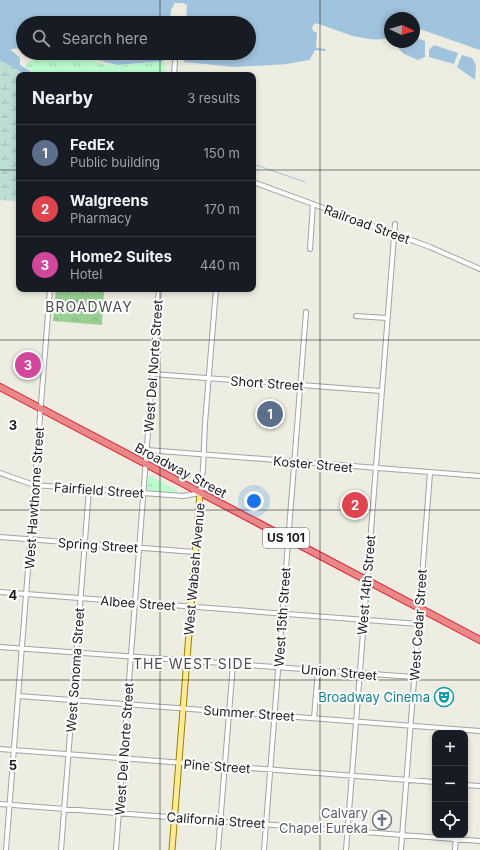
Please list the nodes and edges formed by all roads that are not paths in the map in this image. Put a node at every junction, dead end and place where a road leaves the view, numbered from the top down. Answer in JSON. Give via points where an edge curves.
{"nodes":[{"id":1,"x":175,"y":62,"type":"dead end"},
{"id":2,"x":174,"y":72,"type":"edge"},
{"id":3,"x":256,"y":183,"type":"edge"},
{"id":4,"x":313,"y":204,"type":"junction"},
{"id":5,"x":395,"y":224,"type":"dead end"},
{"id":6,"x":394,"y":233,"type":"junction"},
{"id":7,"x":310,"y":249,"type":"dead end"},
{"id":8,"x":480,"y":269,"type":"edge"},
{"id":9,"x":50,"y":292,"type":"edge"},
{"id":10,"x":159,"y":292,"type":"edge"},
{"id":11,"x":216,"y":292,"type":"edge"},
{"id":12,"x":306,"y":312,"type":"dead end"},
{"id":13,"x":356,"y":316,"type":"dead end"},
{"id":14,"x":387,"y":318,"type":"junction"},
{"id":15,"x":153,"y":374,"type":"junction"},
{"id":16,"x":208,"y":378,"type":"junction"},
{"id":17,"x":300,"y":385,"type":"junction"},
{"id":18,"x":0,"y":387,"type":"edge"},
{"id":19,"x":381,"y":391,"type":"junction"},
{"id":20,"x":41,"y":408,"type":"junction"},
{"id":21,"x":147,"y":450,"type":"junction"},
{"id":22,"x":203,"y":455,"type":"junction"},
{"id":23,"x":294,"y":462,"type":"junction"},
{"id":24,"x":146,"y":464,"type":"junction"},
{"id":25,"x":375,"y":469,"type":"junction"},
{"id":26,"x":0,"y":473,"type":"edge"},
{"id":27,"x":430,"y":473,"type":"junction"},
{"id":28,"x":480,"y":476,"type":"edge"},
{"id":29,"x":34,"y":485,"type":"junction"},
{"id":30,"x":89,"y":489,"type":"junction"},
{"id":31,"x":143,"y":493,"type":"junction"},
{"id":32,"x":200,"y":494,"type":"junction"},
{"id":33,"x":0,"y":537,"type":"edge"},
{"id":34,"x":288,"y":539,"type":"junction"},
{"id":35,"x":30,"y":540,"type":"junction"},
{"id":36,"x":85,"y":543,"type":"junction"},
{"id":37,"x":139,"y":548,"type":"junction"},
{"id":38,"x":195,"y":552,"type":"junction"},
{"id":39,"x":367,"y":580,"type":"junction"},
{"id":40,"x":0,"y":592,"type":"edge"},
{"id":41,"x":26,"y":594,"type":"junction"},
{"id":42,"x":80,"y":598,"type":"junction"},
{"id":43,"x":135,"y":602,"type":"junction"},
{"id":44,"x":190,"y":607,"type":"junction"},
{"id":45,"x":420,"y":609,"type":"junction"},
{"id":46,"x":282,"y":614,"type":"junction"},
{"id":47,"x":364,"y":620,"type":"junction"},
{"id":48,"x":419,"y":624,"type":"junction"},
{"id":49,"x":480,"y":640,"type":"edge"},
{"id":50,"x":0,"y":647,"type":"edge"},
{"id":51,"x":22,"y":648,"type":"junction"},
{"id":52,"x":76,"y":652,"type":"junction"},
{"id":53,"x":131,"y":657,"type":"junction"},
{"id":54,"x":186,"y":661,"type":"junction"},
{"id":55,"x":233,"y":664,"type":"junction"},
{"id":56,"x":278,"y":667,"type":"junction"},
{"id":57,"x":318,"y":670,"type":"junction"},
{"id":58,"x":359,"y":673,"type":"junction"},
{"id":59,"x":414,"y":677,"type":"junction"},
{"id":60,"x":18,"y":696,"type":"junction"},
{"id":61,"x":73,"y":700,"type":"junction"},
{"id":62,"x":127,"y":704,"type":"junction"},
{"id":63,"x":183,"y":708,"type":"junction"},
{"id":64,"x":229,"y":712,"type":"junction"},
{"id":65,"x":274,"y":715,"type":"junction"},
{"id":66,"x":314,"y":718,"type":"junction"},
{"id":67,"x":355,"y":722,"type":"junction"},
{"id":68,"x":411,"y":726,"type":"junction"},
{"id":69,"x":447,"y":730,"type":"edge"},
{"id":70,"x":468,"y":732,"type":"edge"},
{"id":71,"x":480,"y":732,"type":"edge"},
{"id":72,"x":0,"y":749,"type":"edge"},
{"id":73,"x":14,"y":751,"type":"junction"},
{"id":74,"x":68,"y":755,"type":"junction"},
{"id":75,"x":123,"y":758,"type":"junction"},
{"id":76,"x":179,"y":763,"type":"junction"},
{"id":77,"x":224,"y":766,"type":"junction"},
{"id":78,"x":270,"y":770,"type":"junction"},
{"id":79,"x":352,"y":776,"type":"junction"},
{"id":80,"x":406,"y":780,"type":"junction"},
{"id":81,"x":432,"y":782,"type":"edge"},
{"id":82,"x":468,"y":785,"type":"edge"},
{"id":83,"x":480,"y":786,"type":"edge"},
{"id":84,"x":0,"y":804,"type":"edge"},
{"id":85,"x":10,"y":805,"type":"junction"},
{"id":86,"x":64,"y":808,"type":"junction"},
{"id":87,"x":119,"y":813,"type":"junction"},
{"id":88,"x":175,"y":817,"type":"junction"},
{"id":89,"x":220,"y":820,"type":"junction"},
{"id":90,"x":266,"y":824,"type":"junction"},
{"id":91,"x":347,"y":830,"type":"junction"},
{"id":92,"x":402,"y":834,"type":"junction"},
{"id":93,"x":432,"y":836,"type":"edge"},
{"id":94,"x":456,"y":838,"type":"edge"},
{"id":95,"x":462,"y":838,"type":"edge"},
{"id":96,"x":480,"y":841,"type":"edge"},
{"id":97,"x":6,"y":850,"type":"edge"},
{"id":98,"x":61,"y":850,"type":"edge"},
{"id":99,"x":116,"y":850,"type":"edge"},
{"id":100,"x":172,"y":850,"type":"edge"},
{"id":101,"x":218,"y":850,"type":"edge"},
{"id":102,"x":264,"y":850,"type":"edge"},
{"id":103,"x":346,"y":850,"type":"edge"},
{"id":104,"x":401,"y":850,"type":"edge"},
{"id":105,"x":455,"y":850,"type":"edge"}],
"edges":[{"from":1,"to":2,"type":"street"},
{"from":3,"to":4,"type":"street","name":"Railroad Street"},
{"from":4,"to":6,"type":"street","name":"Railroad Street"},
{"from":4,"to":7,"type":"street"},
{"from":5,"to":6,"type":"street","name":"West 14th Street"},
{"from":6,"to":8,"type":"street","name":"Railroad Street"},
{"from":6,"to":14,"type":"street","name":"West 14th Street"},
{"from":9,"to":20,"type":"street","name":"West Hawthorne Street"},
{"from":10,"to":15,"type":"street","name":"West Del Norte Street"},
{"from":11,"to":16,"type":"street","name":"West Wabash Avenue"},
{"from":12,"to":17,"type":"street","name":"West 15th Street"},
{"from":13,"to":14,"type":"street"},
{"from":14,"to":19,"type":"street","name":"West 14th Street"},
{"from":15,"to":16,"type":"street","name":"Short Street"},
{"from":15,"to":21,"type":"street","name":"West Del Norte Street"},
{"from":16,"to":17,"type":"street","name":"Short Street"},
{"from":16,"to":22,"type":"street","name":"West Wabash Avenue"},
{"from":17,"to":19,"type":"street","name":"Short Street"},
{"from":17,"to":23,"type":"street","name":"West 15th Street"},
{"from":18,"to":20,"type":"highway","name":"Broadway Street","number":"US 101"},
{"from":19,"to":25,"type":"street","name":"West 14th Street"},
{"from":20,"to":24,"type":"highway","name":"Broadway Street","number":"US 101"},
{"from":20,"to":29,"type":"street","name":"West Hawthorne Street"},
{"from":21,"to":22,"type":"street","name":"Koster Street"},
{"from":21,"to":24,"type":"street","name":"West Del Norte Street"},
{"from":22,"to":23,"type":"street","name":"Koster Street"},
{"from":22,"to":32,"type":"street","name":"West Wabash Avenue"},
{"from":23,"to":25,"type":"street","name":"Koster Street"},
{"from":23,"to":34,"type":"street","name":"West 15th Street"},
{"from":24,"to":31,"type":"street","name":"West Del Norte Street"},
{"from":24,"to":32,"type":"highway","name":"Broadway Street","number":"US 101"},
{"from":25,"to":27,"type":"street","name":"Koster Street"},
{"from":25,"to":39,"type":"street","name":"West 14th Street"},
{"from":26,"to":29,"type":"street","name":"Fairfield Street"},
{"from":27,"to":28,"type":"street","name":"Koster Street"},
{"from":27,"to":45,"type":"street","name":"West Cedar Street"},
{"from":29,"to":30,"type":"street","name":"Fairfield Street"},
{"from":29,"to":35,"type":"street","name":"West Hawthorne Street"},
{"from":30,"to":31,"type":"street","name":"Fairfield Street"},
{"from":30,"to":36,"type":"street","name":"West Sonoma Street"},
{"from":31,"to":32,"type":"street","name":"Fairfield Street","via":[[183,496]]},
{"from":31,"to":37,"type":"street","name":"West Del Norte Street"},
{"from":32,"to":34,"type":"highway","name":"Broadway Street","number":"US 101"},
{"from":32,"to":38,"type":"main road","name":"West Wabash Avenue"},
{"from":33,"to":35,"type":"street","name":"Spring Street"},
{"from":34,"to":39,"type":"highway","name":"Broadway Street","number":"US 101"},
{"from":34,"to":46,"type":"street","name":"West 15th Street"},
{"from":35,"to":36,"type":"street","name":"Spring Street"},
{"from":35,"to":41,"type":"street","name":"West Hawthorne Street"},
{"from":36,"to":37,"type":"street","name":"Spring Street"},
{"from":36,"to":42,"type":"street","name":"West Sonoma Street"},
{"from":37,"to":38,"type":"street","name":"Spring Street"},
{"from":37,"to":43,"type":"street","name":"West Del Norte Street"},
{"from":38,"to":44,"type":"main road","name":"West Wabash Avenue"},
{"from":39,"to":45,"type":"highway","name":"Broadway Street","number":"US 101"},
{"from":39,"to":47,"type":"street","name":"West 14th Street"},
{"from":40,"to":41,"type":"street","name":"Albee Street"},
{"from":41,"to":42,"type":"street","name":"Albee Street"},
{"from":41,"to":51,"type":"street","name":"West Hawthorne Street"},
{"from":42,"to":43,"type":"street","name":"Albee Street"},
{"from":42,"to":52,"type":"street","name":"West Sonoma Street"},
{"from":43,"to":44,"type":"street","name":"Albee Street"},
{"from":43,"to":53,"type":"street","name":"West Del Norte Street"},
{"from":44,"to":46,"type":"street","name":"Albee Street"},
{"from":44,"to":54,"type":"main road","name":"West Wabash Avenue"},
{"from":45,"to":48,"type":"street","name":"West Cedar Street"},
{"from":45,"to":49,"type":"highway","name":"Broadway Street","number":"US 101"},
{"from":46,"to":47,"type":"street","name":"Albee Street"},
{"from":46,"to":56,"type":"street","name":"West 15th Street"},
{"from":47,"to":48,"type":"street","name":"Albee Street"},
{"from":47,"to":58,"type":"street","name":"West 14th Street"},
{"from":48,"to":59,"type":"street","name":"West Cedar Street"},
{"from":50,"to":51,"type":"street","name":"Union Street"},
{"from":51,"to":52,"type":"street","name":"Union Street"},
{"from":51,"to":60,"type":"street","name":"West Hawthorne Street"},
{"from":52,"to":53,"type":"street","name":"Union Street"},
{"from":52,"to":61,"type":"street","name":"West Sonoma Street"},
{"from":53,"to":54,"type":"street","name":"Union Street"},
{"from":53,"to":62,"type":"street","name":"West Del Norte Street"},
{"from":54,"to":55,"type":"street","name":"Union Street"},
{"from":54,"to":63,"type":"main road","name":"West Wabash Avenue"},
{"from":55,"to":56,"type":"street","name":"Union Street"},
{"from":55,"to":64,"type":"street"},
{"from":56,"to":57,"type":"street","name":"Union Street"},
{"from":56,"to":65,"type":"street","name":"West 15th Street"},
{"from":57,"to":58,"type":"street","name":"Union Street"},
{"from":57,"to":66,"type":"street"},
{"from":58,"to":59,"type":"street","name":"Union Street"},
{"from":58,"to":67,"type":"street","name":"West 14th Street"},
{"from":59,"to":68,"type":"street","name":"West Cedar Street"},
{"from":60,"to":61,"type":"street","name":"Summer Street"},
{"from":60,"to":73,"type":"street","name":"West Hawthorne Street"},
{"from":61,"to":62,"type":"street","name":"Summer Street"},
{"from":61,"to":74,"type":"street","name":"West Sonoma Street"},
{"from":62,"to":63,"type":"street","name":"Summer Street"},
{"from":62,"to":75,"type":"street","name":"West Del Norte Street"},
{"from":63,"to":64,"type":"street","name":"Summer Street"},
{"from":63,"to":76,"type":"main road","name":"West Wabash Avenue"},
{"from":64,"to":65,"type":"street","name":"Summer Street"},
{"from":64,"to":77,"type":"street"},
{"from":65,"to":66,"type":"street","name":"Summer Street"},
{"from":65,"to":78,"type":"street","name":"West 15th Street"},
{"from":66,"to":67,"type":"street","name":"Summer Street"},
{"from":67,"to":68,"type":"street","name":"Summer Street"},
{"from":67,"to":79,"type":"street","name":"West 14th Street"},
{"from":68,"to":69,"type":"street","name":"Summer Street"},
{"from":68,"to":80,"type":"street","name":"West Cedar Street"},
{"from":70,"to":71,"type":"street","name":"Summer Street"},
{"from":72,"to":73,"type":"street","name":"Pine Street"},
{"from":73,"to":74,"type":"street","name":"Pine Street"},
{"from":73,"to":85,"type":"street","name":"West Hawthorne Street"},
{"from":74,"to":75,"type":"street","name":"Pine Street"},
{"from":74,"to":86,"type":"street","name":"West Sonoma Street"},
{"from":75,"to":76,"type":"street","name":"Pine Street"},
{"from":75,"to":87,"type":"street","name":"West Del Norte Street"},
{"from":76,"to":77,"type":"street","name":"Pine Street"},
{"from":76,"to":88,"type":"main road","name":"West Wabash Avenue"},
{"from":77,"to":78,"type":"street","name":"Pine Street"},
{"from":77,"to":89,"type":"street"},
{"from":78,"to":79,"type":"street","name":"Pine Street"},
{"from":78,"to":90,"type":"street","name":"West 15th Street"},
{"from":79,"to":80,"type":"street","name":"Pine Street"},
{"from":79,"to":91,"type":"street","name":"West 14th Street"},
{"from":80,"to":81,"type":"street","name":"Pine Street"},
{"from":80,"to":92,"type":"street","name":"West Cedar Street"},
{"from":82,"to":83,"type":"street"},
{"from":84,"to":85,"type":"street","name":"California Street"},
{"from":85,"to":86,"type":"street","name":"California Street"},
{"from":85,"to":97,"type":"street","name":"West Hawthorne Street"},
{"from":86,"to":87,"type":"street","name":"California Street"},
{"from":86,"to":98,"type":"street","name":"West Sonoma Street"},
{"from":87,"to":88,"type":"street","name":"California Street"},
{"from":87,"to":99,"type":"street","name":"West Del Norte Street"},
{"from":88,"to":89,"type":"street","name":"California Street"},
{"from":88,"to":100,"type":"main road","name":"West Wabash Avenue"},
{"from":89,"to":90,"type":"street","name":"California Street"},
{"from":89,"to":101,"type":"street"},
{"from":90,"to":91,"type":"street","name":"California Street"},
{"from":90,"to":102,"type":"street","name":"West 15th Street"},
{"from":91,"to":92,"type":"street","name":"California Street"},
{"from":91,"to":103,"type":"street","name":"West 14th Street"},
{"from":92,"to":93,"type":"street","name":"California Street"},
{"from":92,"to":104,"type":"street","name":"West Cedar Street"},
{"from":94,"to":105,"type":"street"},
{"from":95,"to":96,"type":"street","name":"California Street"}]}
